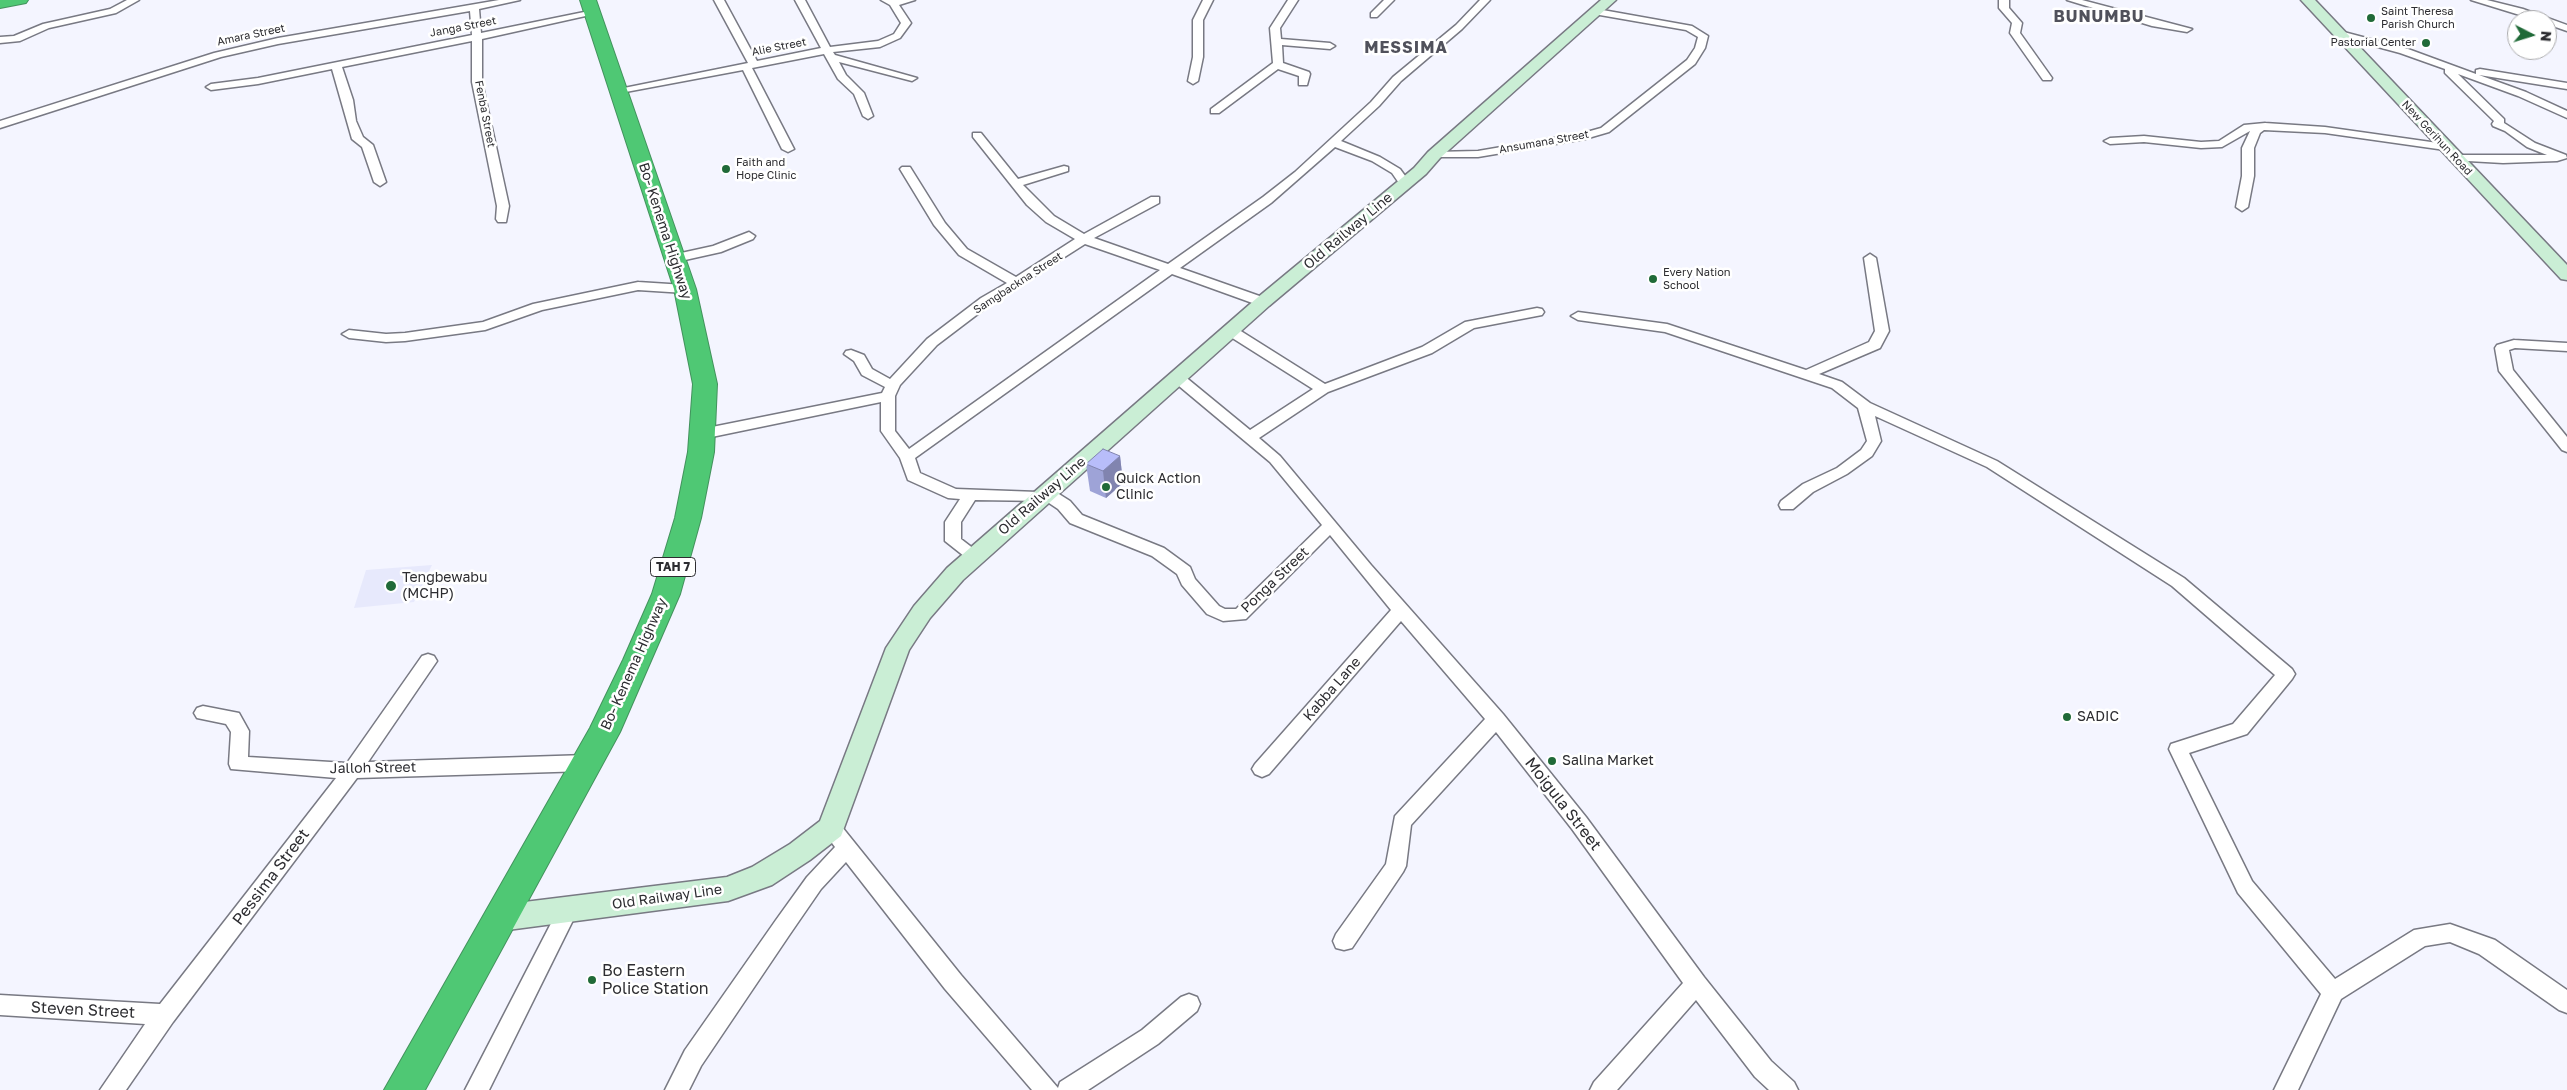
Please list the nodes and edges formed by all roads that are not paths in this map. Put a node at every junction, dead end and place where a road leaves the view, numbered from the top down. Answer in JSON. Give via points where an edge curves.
{"nodes":[{"id":1,"x":20,"y":0,"type":"edge"},
{"id":2,"x":134,"y":0,"type":"edge"},
{"id":3,"x":515,"y":0,"type":"edge"},
{"id":4,"x":719,"y":0,"type":"edge"},
{"id":5,"x":800,"y":0,"type":"edge"},
{"id":6,"x":910,"y":0,"type":"edge"},
{"id":7,"x":1208,"y":0,"type":"edge"},
{"id":8,"x":1293,"y":0,"type":"edge"},
{"id":9,"x":1389,"y":0,"type":"edge"},
{"id":10,"x":1485,"y":0,"type":"edge"},
{"id":11,"x":2004,"y":0,"type":"edge"},
{"id":12,"x":2072,"y":0,"type":"edge"},
{"id":13,"x":2308,"y":0,"type":"edge"},
{"id":14,"x":2476,"y":0,"type":"edge"},
{"id":15,"x":889,"y":1,"type":"edge"},
{"id":16,"x":0,"y":3,"type":"edge"},
{"id":17,"x":1603,"y":6,"type":"edge"},
{"id":18,"x":474,"y":7,"type":"junction"},
{"id":19,"x":591,"y":7,"type":"edge"},
{"id":20,"x":1374,"y":16,"type":"dead end"},
{"id":21,"x":2567,"y":28,"type":"edge"},
{"id":22,"x":2188,"y":29,"type":"dead end"},
{"id":23,"x":2340,"y":34,"type":"junction"},
{"id":24,"x":477,"y":36,"type":"junction"},
{"id":25,"x":0,"y":40,"type":"edge"},
{"id":26,"x":1278,"y":42,"type":"junction"},
{"id":27,"x":1330,"y":46,"type":"dead end"},
{"id":28,"x":828,"y":54,"type":"junction"},
{"id":29,"x":336,"y":65,"type":"junction"},
{"id":30,"x":1277,"y":65,"type":"junction"},
{"id":31,"x":750,"y":66,"type":"junction"},
{"id":32,"x":2444,"y":66,"type":"junction"},
{"id":33,"x":912,"y":78,"type":"dead end"},
{"id":34,"x":2047,"y":78,"type":"dead end"},
{"id":35,"x":1193,"y":81,"type":"dead end"},
{"id":36,"x":1303,"y":83,"type":"dead end"},
{"id":37,"x":2567,"y":86,"type":"edge"},
{"id":38,"x":211,"y":88,"type":"dead end"},
{"id":39,"x":619,"y":92,"type":"junction"},
{"id":40,"x":1215,"y":111,"type":"dead end"},
{"id":41,"x":2567,"y":115,"type":"edge"},
{"id":42,"x":868,"y":116,"type":"dead end"},
{"id":43,"x":0,"y":125,"type":"edge"},
{"id":44,"x":2274,"y":126,"type":"junction"},
{"id":45,"x":977,"y":135,"type":"dead end"},
{"id":46,"x":2110,"y":141,"type":"dead end"},
{"id":47,"x":1333,"y":142,"type":"junction"},
{"id":48,"x":788,"y":149,"type":"dead end"},
{"id":49,"x":2450,"y":152,"type":"junction"},
{"id":50,"x":1434,"y":156,"type":"junction"},
{"id":51,"x":2565,"y":157,"type":"edge"},
{"id":52,"x":906,"y":169,"type":"dead end"},
{"id":53,"x":1064,"y":169,"type":"dead end"},
{"id":54,"x":380,"y":182,"type":"dead end"},
{"id":55,"x":1016,"y":183,"type":"junction"},
{"id":56,"x":1405,"y":184,"type":"junction"},
{"id":57,"x":1155,"y":200,"type":"dead end"},
{"id":58,"x":2242,"y":206,"type":"dead end"},
{"id":59,"x":502,"y":219,"type":"dead end"},
{"id":60,"x":749,"y":236,"type":"dead end"},
{"id":61,"x":1084,"y":238,"type":"junction"},
{"id":62,"x":676,"y":258,"type":"junction"},
{"id":63,"x":1870,"y":258,"type":"dead end"},
{"id":64,"x":1172,"y":268,"type":"junction"},
{"id":65,"x":2567,"y":275,"type":"edge"},
{"id":66,"x":1017,"y":283,"type":"junction"},
{"id":67,"x":686,"y":289,"type":"junction"},
{"id":68,"x":1263,"y":302,"type":"junction"},
{"id":69,"x":1537,"y":312,"type":"dead end"},
{"id":70,"x":1578,"y":316,"type":"dead end"},
{"id":71,"x":1231,"y":331,"type":"junction"},
{"id":72,"x":350,"y":334,"type":"dead end"},
{"id":73,"x":2567,"y":346,"type":"edge"},
{"id":74,"x":851,"y":354,"type":"dead end"},
{"id":75,"x":1806,"y":375,"type":"junction"},
{"id":76,"x":1178,"y":378,"type":"junction"},
{"id":77,"x":1323,"y":389,"type":"junction"},
{"id":78,"x":891,"y":390,"type":"junction"},
{"id":79,"x":1865,"y":406,"type":"junction"},
{"id":80,"x":702,"y":434,"type":"junction"},
{"id":81,"x":1250,"y":437,"type":"junction"},
{"id":82,"x":2567,"y":447,"type":"edge"},
{"id":83,"x":907,"y":457,"type":"junction"},
{"id":84,"x":1042,"y":495,"type":"junction"},
{"id":85,"x":969,"y":497,"type":"junction"},
{"id":86,"x":1787,"y":505,"type":"dead end"},
{"id":87,"x":1331,"y":525,"type":"junction"},
{"id":88,"x":975,"y":556,"type":"junction"},
{"id":89,"x":1401,"y":610,"type":"junction"},
{"id":90,"x":428,"y":661,"type":"dead end"},
{"id":91,"x":203,"y":713,"type":"dead end"},
{"id":92,"x":1496,"y":719,"type":"junction"},
{"id":93,"x":586,"y":763,"type":"junction"},
{"id":94,"x":1262,"y":769,"type":"dead end"},
{"id":95,"x":352,"y":771,"type":"junction"},
{"id":96,"x":831,"y":828,"type":"junction"},
{"id":97,"x":847,"y":848,"type":"junction"},
{"id":98,"x":568,"y":910,"type":"junction"},
{"id":99,"x":500,"y":918,"type":"junction"},
{"id":100,"x":1344,"y":942,"type":"dead end"},
{"id":101,"x":1696,"y":984,"type":"junction"},
{"id":102,"x":2334,"y":992,"type":"junction"},
{"id":103,"x":1189,"y":1004,"type":"dead end"},
{"id":104,"x":2567,"y":1004,"type":"edge"},
{"id":105,"x":0,"y":1005,"type":"edge"},
{"id":106,"x":165,"y":1016,"type":"junction"},
{"id":107,"x":112,"y":1090,"type":"edge"},
{"id":108,"x":404,"y":1090,"type":"edge"},
{"id":109,"x":477,"y":1090,"type":"edge"},
{"id":110,"x":677,"y":1090,"type":"edge"},
{"id":111,"x":1047,"y":1090,"type":"edge"},
{"id":112,"x":1068,"y":1090,"type":"edge"},
{"id":113,"x":1602,"y":1090,"type":"edge"},
{"id":114,"x":1786,"y":1090,"type":"edge"},
{"id":115,"x":2286,"y":1090,"type":"edge"}],
"edges":[{"from":1,"to":16,"type":"highway"},
{"from":2,"to":25,"type":"street","via":[[114,11],[46,26],[16,39]]},
{"from":3,"to":18,"type":"street","name":"Amara Street"},
{"from":4,"to":31,"type":"street"},
{"from":5,"to":28,"type":"street"},
{"from":6,"to":15,"type":"street"},
{"from":7,"to":35,"type":"street","via":[[1198,20],[1198,57]]},
{"from":8,"to":26,"type":"street","via":[[1275,28]]},
{"from":9,"to":20,"type":"street"},
{"from":10,"to":47,"type":"street"},
{"from":11,"to":34,"type":"street","via":[[2004,8],[2017,23],[2015,32]]},
{"from":12,"to":22,"type":"street","via":[[2152,23]]},
{"from":13,"to":23,"type":"street","name":"New Gerihun Road"},
{"from":14,"to":21,"type":"street"},
{"from":15,"to":28,"type":"street","name":"Alie Street","via":[[906,23],[897,36],[869,47]]},
{"from":17,"to":50,"type":"street","name":"Old Railway Line"},
{"from":17,"to":50,"type":"street","name":"Ansumana Street","via":[[1689,28],[1703,36],[1700,48],[1691,62],[1605,130],[1478,154]]},
{"from":18,"to":24,"type":"street","name":"Fenba Street"},
{"from":18,"to":43,"type":"street","name":"Amara Street","via":[[278,41],[218,55]]},
{"from":19,"to":24,"type":"street","name":"Janga Street"},
{"from":19,"to":39,"type":"highway","name":"Bo- Kenema Highway","number":"TAH 7"},
{"from":23,"to":32,"type":"street","via":[[2404,50]]},
{"from":23,"to":49,"type":"street","name":"New Gerihun Road"},
{"from":24,"to":29,"type":"street","name":"Janga Street"},
{"from":24,"to":59,"type":"street","name":"Fenba Street","via":[[477,82],[503,206]]},
{"from":26,"to":27,"type":"street"},
{"from":26,"to":30,"type":"street"},
{"from":28,"to":31,"type":"street","name":"Alie Street"},
{"from":28,"to":33,"type":"street","via":[[847,63]]},
{"from":28,"to":42,"type":"street","via":[[842,77],[858,93]]},
{"from":29,"to":38,"type":"street","name":"Janga Street"},
{"from":29,"to":54,"type":"street","via":[[348,100],[351,121],[358,138],[366,145]]},
{"from":30,"to":36,"type":"street","via":[[1305,74]]},
{"from":30,"to":40,"type":"street"},
{"from":31,"to":39,"type":"street","name":"Alie Street"},
{"from":31,"to":48,"type":"street"},
{"from":32,"to":37,"type":"street"},
{"from":32,"to":41,"type":"street","via":[[2522,94]]},
{"from":32,"to":51,"type":"street","via":[[2500,121],[2496,124],[2531,145]]},
{"from":39,"to":62,"type":"highway","name":"Bo- Kenema Highway","number":"TAH 7"},
{"from":44,"to":46,"type":"street","via":[[2248,126],[2222,144],[2144,139]]},
{"from":44,"to":49,"type":"street","via":[[2364,135]]},
{"from":44,"to":58,"type":"street","via":[[2255,131],[2248,148],[2248,176]]},
{"from":45,"to":55,"type":"street"},
{"from":47,"to":56,"type":"street","via":[[1376,159],[1396,171]]},
{"from":47,"to":64,"type":"street","via":[[1267,200]]},
{"from":49,"to":51,"type":"street","via":[[2503,160]]},
{"from":49,"to":65,"type":"street","name":"New Gerihun Road"},
{"from":50,"to":56,"type":"street","name":"Old Railway Line"},
{"from":52,"to":66,"type":"street","via":[[940,225],[963,252]]},
{"from":53,"to":55,"type":"street"},
{"from":55,"to":61,"type":"street","via":[[1050,219]]},
{"from":56,"to":68,"type":"street","name":"Old Railway Line"},
{"from":57,"to":61,"type":"street","name":"Samgbackna Street"},
{"from":60,"to":62,"type":"street","via":[[718,249]]},
{"from":61,"to":64,"type":"street"},
{"from":61,"to":66,"type":"street","name":"Samgbackna Street"},
{"from":62,"to":67,"type":"highway","name":"Bo- Kenema Highway","number":"TAH 7"},
{"from":63,"to":75,"type":"street","via":[[1882,332],[1875,345]]},
{"from":64,"to":68,"type":"street"},
{"from":64,"to":83,"type":"street"},
{"from":66,"to":78,"type":"street","name":"Samgbackna Street","via":[[986,301],[932,342]]},
{"from":67,"to":72,"type":"street","via":[[638,286],[531,309],[486,326],[405,337]]},
{"from":67,"to":80,"type":"highway","name":"Bo- Kenema Highway","number":"TAH 7","via":[[705,384]]},
{"from":68,"to":71,"type":"street","name":"Old Railway Line"},
{"from":69,"to":77,"type":"street","via":[[1470,325],[1427,350]]},
{"from":70,"to":75,"type":"street","via":[[1667,328]]},
{"from":71,"to":76,"type":"street","name":"Old Railway Line"},
{"from":71,"to":77,"type":"street"},
{"from":73,"to":82,"type":"street","via":[[2514,344],[2502,348],[2506,371]]},
{"from":74,"to":78,"type":"street","via":[[859,358],[867,372],[886,383]]},
{"from":75,"to":79,"type":"street","via":[[1837,385]]},
{"from":76,"to":81,"type":"street","name":"Moigula Street"},
{"from":76,"to":84,"type":"street","name":"Old Railway Line"},
{"from":77,"to":81,"type":"street"},
{"from":78,"to":80,"type":"street"},
{"from":78,"to":83,"type":"street","via":[[888,431]]},
{"from":79,"to":86,"type":"street","via":[[1874,441],[1867,453],[1842,471],[1808,488]]},
{"from":79,"to":102,"type":"street","via":[[1992,464],[2053,502],[2178,582],[2286,674],[2240,729],[2178,748],[2245,887]]},
{"from":80,"to":93,"type":"highway","name":"Bo- Kenema Highway","number":"TAH 7","via":[[688,518],[666,594],[638,660]]},
{"from":81,"to":87,"type":"street","name":"Moigula Street","via":[[1275,459]]},
{"from":83,"to":85,"type":"street","via":[[913,476]]},
{"from":84,"to":85,"type":"street"},
{"from":84,"to":87,"type":"street","name":"Ponga Street","via":[[1064,505],[1076,519],[1158,552],[1184,572],[1213,610],[1223,615],[1240,616]]},
{"from":84,"to":88,"type":"street","name":"Old Railway Line"},
{"from":85,"to":88,"type":"street","via":[[953,522],[953,541]]},
{"from":87,"to":89,"type":"street","name":"Moigula Street"},
{"from":88,"to":96,"type":"street","name":"Old Railway Line","via":[[922,612],[898,648]]},
{"from":89,"to":92,"type":"street","name":"Moigula Street"},
{"from":89,"to":94,"type":"street","name":"Kabba Lane"},
{"from":90,"to":95,"type":"street","name":"Pessima Street"},
{"from":91,"to":95,"type":"street","name":"Jalloh Street","via":[[232,718],[240,731],[238,764]]},
{"from":92,"to":100,"type":"street","via":[[1402,822],[1396,866]]},
{"from":92,"to":101,"type":"street","name":"Moigula Street","via":[[1579,823]]},
{"from":93,"to":95,"type":"street","name":"Jalloh Street"},
{"from":93,"to":99,"type":"highway","name":"Bo- Kenema Highway","number":"TAH 7"},
{"from":95,"to":106,"type":"street","name":"Pessima Street"},
{"from":96,"to":97,"type":"street"},
{"from":96,"to":98,"type":"street","name":"Old Railway Line","via":[[762,876],[728,889]]},
{"from":97,"to":110,"type":"street","via":[[814,883],[783,927],[693,1058]]},
{"from":97,"to":111,"type":"street","via":[[953,982]]},
{"from":98,"to":99,"type":"street","name":"Old Railway Line"},
{"from":98,"to":109,"type":"street"},
{"from":99,"to":108,"type":"highway","name":"Bo- Kenema Highway","number":"TAH 7"},
{"from":101,"to":113,"type":"street"},
{"from":101,"to":114,"type":"street","name":"Moigula Street","via":[[1762,1069]]},
{"from":102,"to":104,"type":"street","via":[[2421,937],[2450,932],[2487,947]]},
{"from":102,"to":115,"type":"street"},
{"from":103,"to":112,"type":"street","via":[[1150,1037]]},
{"from":105,"to":106,"type":"street","name":"Steven Street"},
{"from":106,"to":107,"type":"street","name":"Pessima Street"}]}
